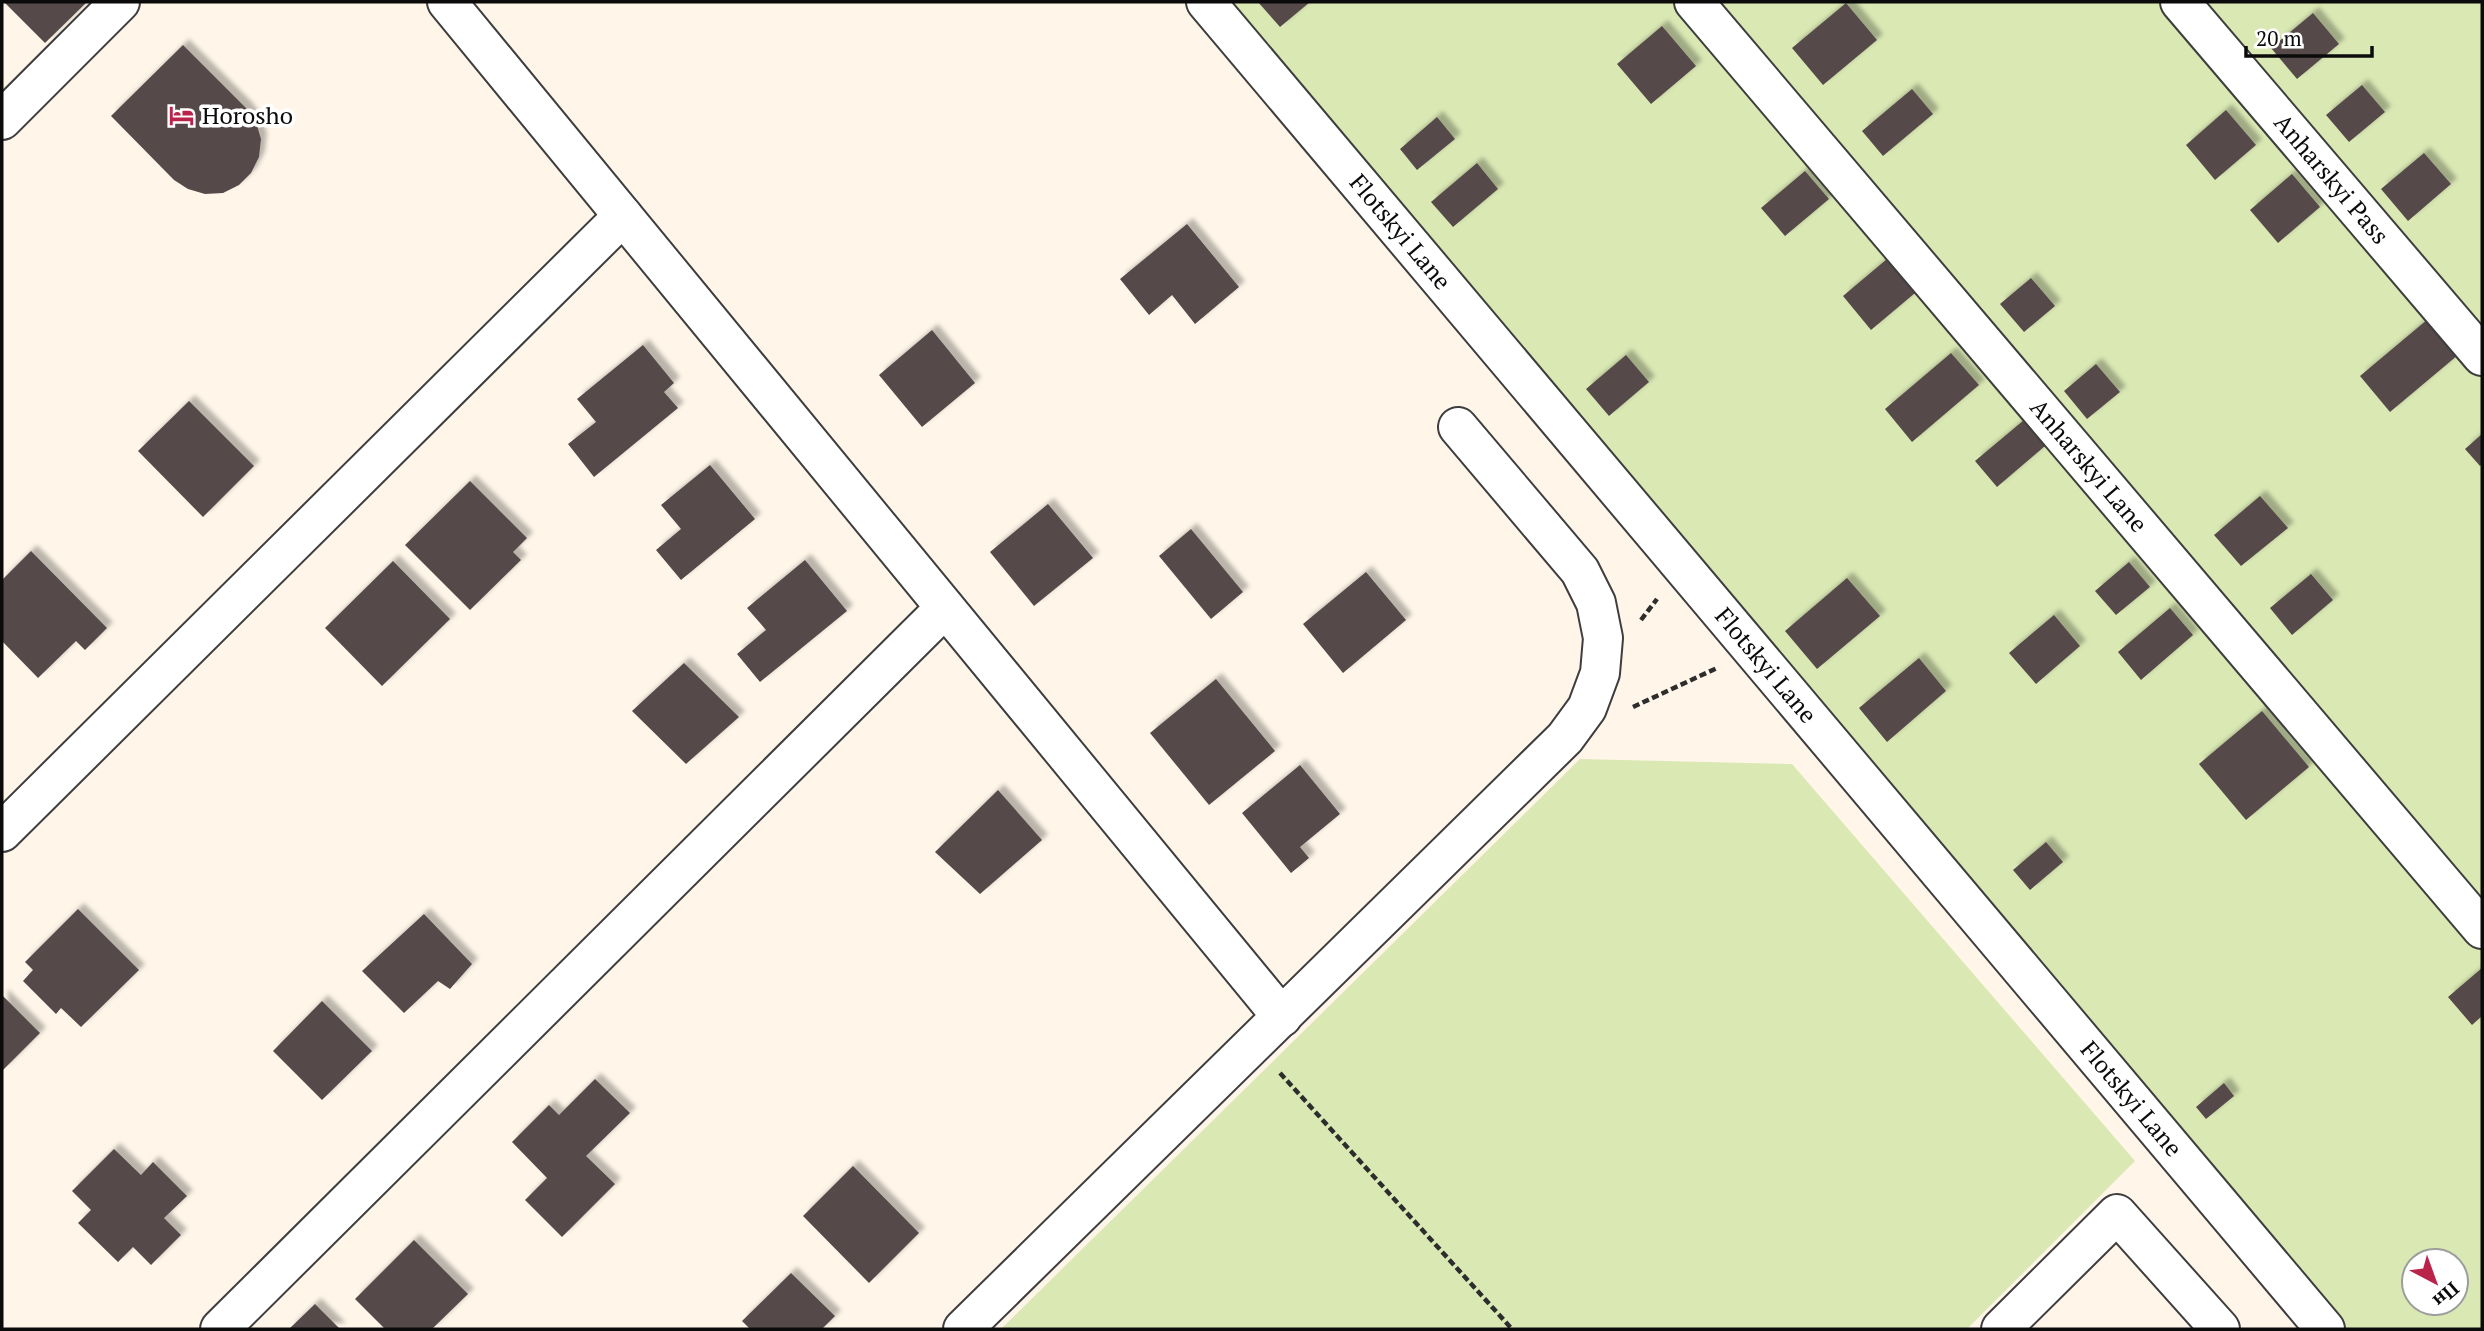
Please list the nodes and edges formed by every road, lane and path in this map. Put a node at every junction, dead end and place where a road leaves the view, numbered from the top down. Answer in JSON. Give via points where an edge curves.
{"nodes":[{"id":1,"x":120,"y":2,"type":"edge"},
{"id":2,"x":447,"y":2,"type":"edge"},
{"id":3,"x":1206,"y":2,"type":"edge"},
{"id":4,"x":1694,"y":2,"type":"edge"},
{"id":5,"x":2180,"y":2,"type":"edge"},
{"id":6,"x":2,"y":120,"type":"edge"},
{"id":7,"x":623,"y":216,"type":"junction"},
{"id":8,"x":2482,"y":356,"type":"edge"},
{"id":9,"x":1458,"y":427,"type":"dead end"},
{"id":10,"x":945,"y":608,"type":"junction"},
{"id":11,"x":1754,"y":651,"type":"junction"},
{"id":12,"x":1628,"y":709,"type":"dead end"},
{"id":13,"x":2,"y":832,"type":"edge"},
{"id":14,"x":2482,"y":929,"type":"edge"},
{"id":15,"x":1282,"y":1017,"type":"junction"},
{"id":16,"x":1254,"y":1044,"type":"junction"},
{"id":17,"x":220,"y":1329,"type":"edge"},
{"id":18,"x":963,"y":1329,"type":"edge"},
{"id":19,"x":1512,"y":1329,"type":"edge"},
{"id":20,"x":2001,"y":1329,"type":"edge"},
{"id":21,"x":2220,"y":1329,"type":"edge"},
{"id":22,"x":2325,"y":1329,"type":"edge"}],
"edges":[{"from":1,"to":6,"type":"lane"},
{"from":2,"to":7,"type":"lane"},
{"from":3,"to":11,"type":"lane","name":"Flotskyi Lane"},
{"from":4,"to":14,"type":"lane","name":"Anharskyi Lane"},
{"from":5,"to":8,"type":"lane","name":"Anharskyi Pass"},
{"from":7,"to":10,"type":"lane"},
{"from":7,"to":13,"type":"lane"},
{"from":9,"to":15,"type":"lane","via":[[1580,571],[1596,603],[1603,638],[1600,673],[1587,708],[1565,738]]},
{"from":10,"to":15,"type":"lane"},
{"from":10,"to":17,"type":"lane"},
{"from":11,"to":12,"type":"path"},
{"from":11,"to":22,"type":"lane","name":"Flotskyi Lane"},
{"from":15,"to":16,"type":"lane"},
{"from":16,"to":18,"type":"lane"},
{"from":16,"to":19,"type":"path"},
{"from":20,"to":21,"type":"lane","via":[[2117,1214]]}]}
